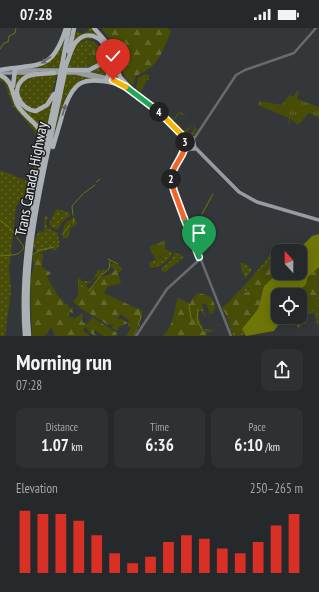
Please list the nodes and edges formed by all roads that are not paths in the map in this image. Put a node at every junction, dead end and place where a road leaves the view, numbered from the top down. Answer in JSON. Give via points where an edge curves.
{"nodes":[{"id":1,"x":66,"y":28,"type":"edge"},
{"id":2,"x":69,"y":28,"type":"edge"},
{"id":3,"x":74,"y":28,"type":"edge"},
{"id":4,"x":94,"y":28,"type":"edge"},
{"id":5,"x":316,"y":28,"type":"edge"},
{"id":6,"x":112,"y":56,"type":"junction"},
{"id":7,"x":65,"y":67,"type":"junction"},
{"id":8,"x":0,"y":72,"type":"edge"},
{"id":9,"x":15,"y":72,"type":"junction"},
{"id":10,"x":54,"y":73,"type":"junction"},
{"id":11,"x":107,"y":79,"type":"junction"},
{"id":12,"x":61,"y":81,"type":"junction"},
{"id":13,"x":113,"y":84,"type":"junction"},
{"id":14,"x":13,"y":90,"type":"junction"},
{"id":15,"x":138,"y":96,"type":"junction"},
{"id":16,"x":184,"y":138,"type":"junction"},
{"id":17,"x":193,"y":138,"type":"junction"},
{"id":18,"x":190,"y":143,"type":"junction"},
{"id":19,"x":195,"y":149,"type":"junction"},
{"id":20,"x":185,"y":151,"type":"junction"},
{"id":21,"x":42,"y":174,"type":"junction"},
{"id":22,"x":318,"y":220,"type":"edge"},
{"id":23,"x":200,"y":259,"type":"junction"},
{"id":24,"x":25,"y":336,"type":"edge"},
{"id":25,"x":29,"y":336,"type":"edge"},
{"id":26,"x":136,"y":336,"type":"edge"},
{"id":27,"x":231,"y":336,"type":"edge"}],
"edges":[{"from":1,"to":8,"type":"highway","one_way":true,"via":[[59,47],[43,63],[30,68]]},
{"from":2,"to":7,"type":"highway","name":"Trans Canada Highway"},
{"from":3,"to":7,"type":"highway","name":"Trans Canada Highway"},
{"from":4,"to":6,"type":"highway","via":[[107,42]]},
{"from":5,"to":17,"type":"street","via":[[294,53],[236,75]]},
{"from":6,"to":11,"type":"highway","via":[[113,62]]},
{"from":6,"to":15,"type":"highway","via":[[120,77]]},
{"from":7,"to":7,"type":"highway","via":[[79,39],[91,36],[104,43],[106,52],[101,64],[89,70]]},
{"from":7,"to":9,"type":"main road"},
{"from":7,"to":11,"type":"main road"},
{"from":7,"to":12,"type":"highway","name":"Trans Canada Highway","bridge":true},
{"from":8,"to":9,"type":"main road"},
{"from":8,"to":14,"type":"highway"},
{"from":9,"to":10,"type":"main road"},
{"from":9,"to":14,"type":"highway"},
{"from":10,"to":11,"type":"main road","via":[[84,74]]},
{"from":10,"to":12,"type":"highway","via":[[32,75],[23,79],[17,90],[19,102],[31,110],[44,108],[50,103]]},
{"from":11,"to":13,"type":"main road"},
{"from":11,"to":15,"type":"main road","via":[[126,87]]},
{"from":12,"to":21,"type":"highway","name":"Trans Canada Highway"},
{"from":13,"to":15,"type":"main road"},
{"from":21,"to":13,"type":"highway","one_way":true,"via":[[68,98],[74,88],[82,82],[91,80]]},
{"from":14,"to":21,"type":"highway","via":[[18,106],[37,125],[42,134]]},
{"from":15,"to":16,"type":"main road","via":[[164,116]]},
{"from":16,"to":17,"type":"main road"},
{"from":16,"to":18,"type":"main road"},
{"from":16,"to":20,"type":"main road"},
{"from":17,"to":18,"type":"street"},
{"from":17,"to":19,"type":"main road"},
{"from":18,"to":19,"type":"main road"},
{"from":18,"to":20,"type":"street"},
{"from":19,"to":20,"type":"main road"},
{"from":19,"to":22,"type":"main road","via":[[242,195]]},
{"from":20,"to":23,"type":"street","via":[[174,168],[171,182]]},
{"from":21,"to":24,"type":"highway","name":"Trans Canada Highway","via":[[25,255]]},
{"from":21,"to":25,"type":"highway","name":"Trans Canada Highway","via":[[27,274]]},
{"from":23,"to":26,"type":"street","via":[[167,290]]},
{"from":23,"to":27,"type":"street"}]}
